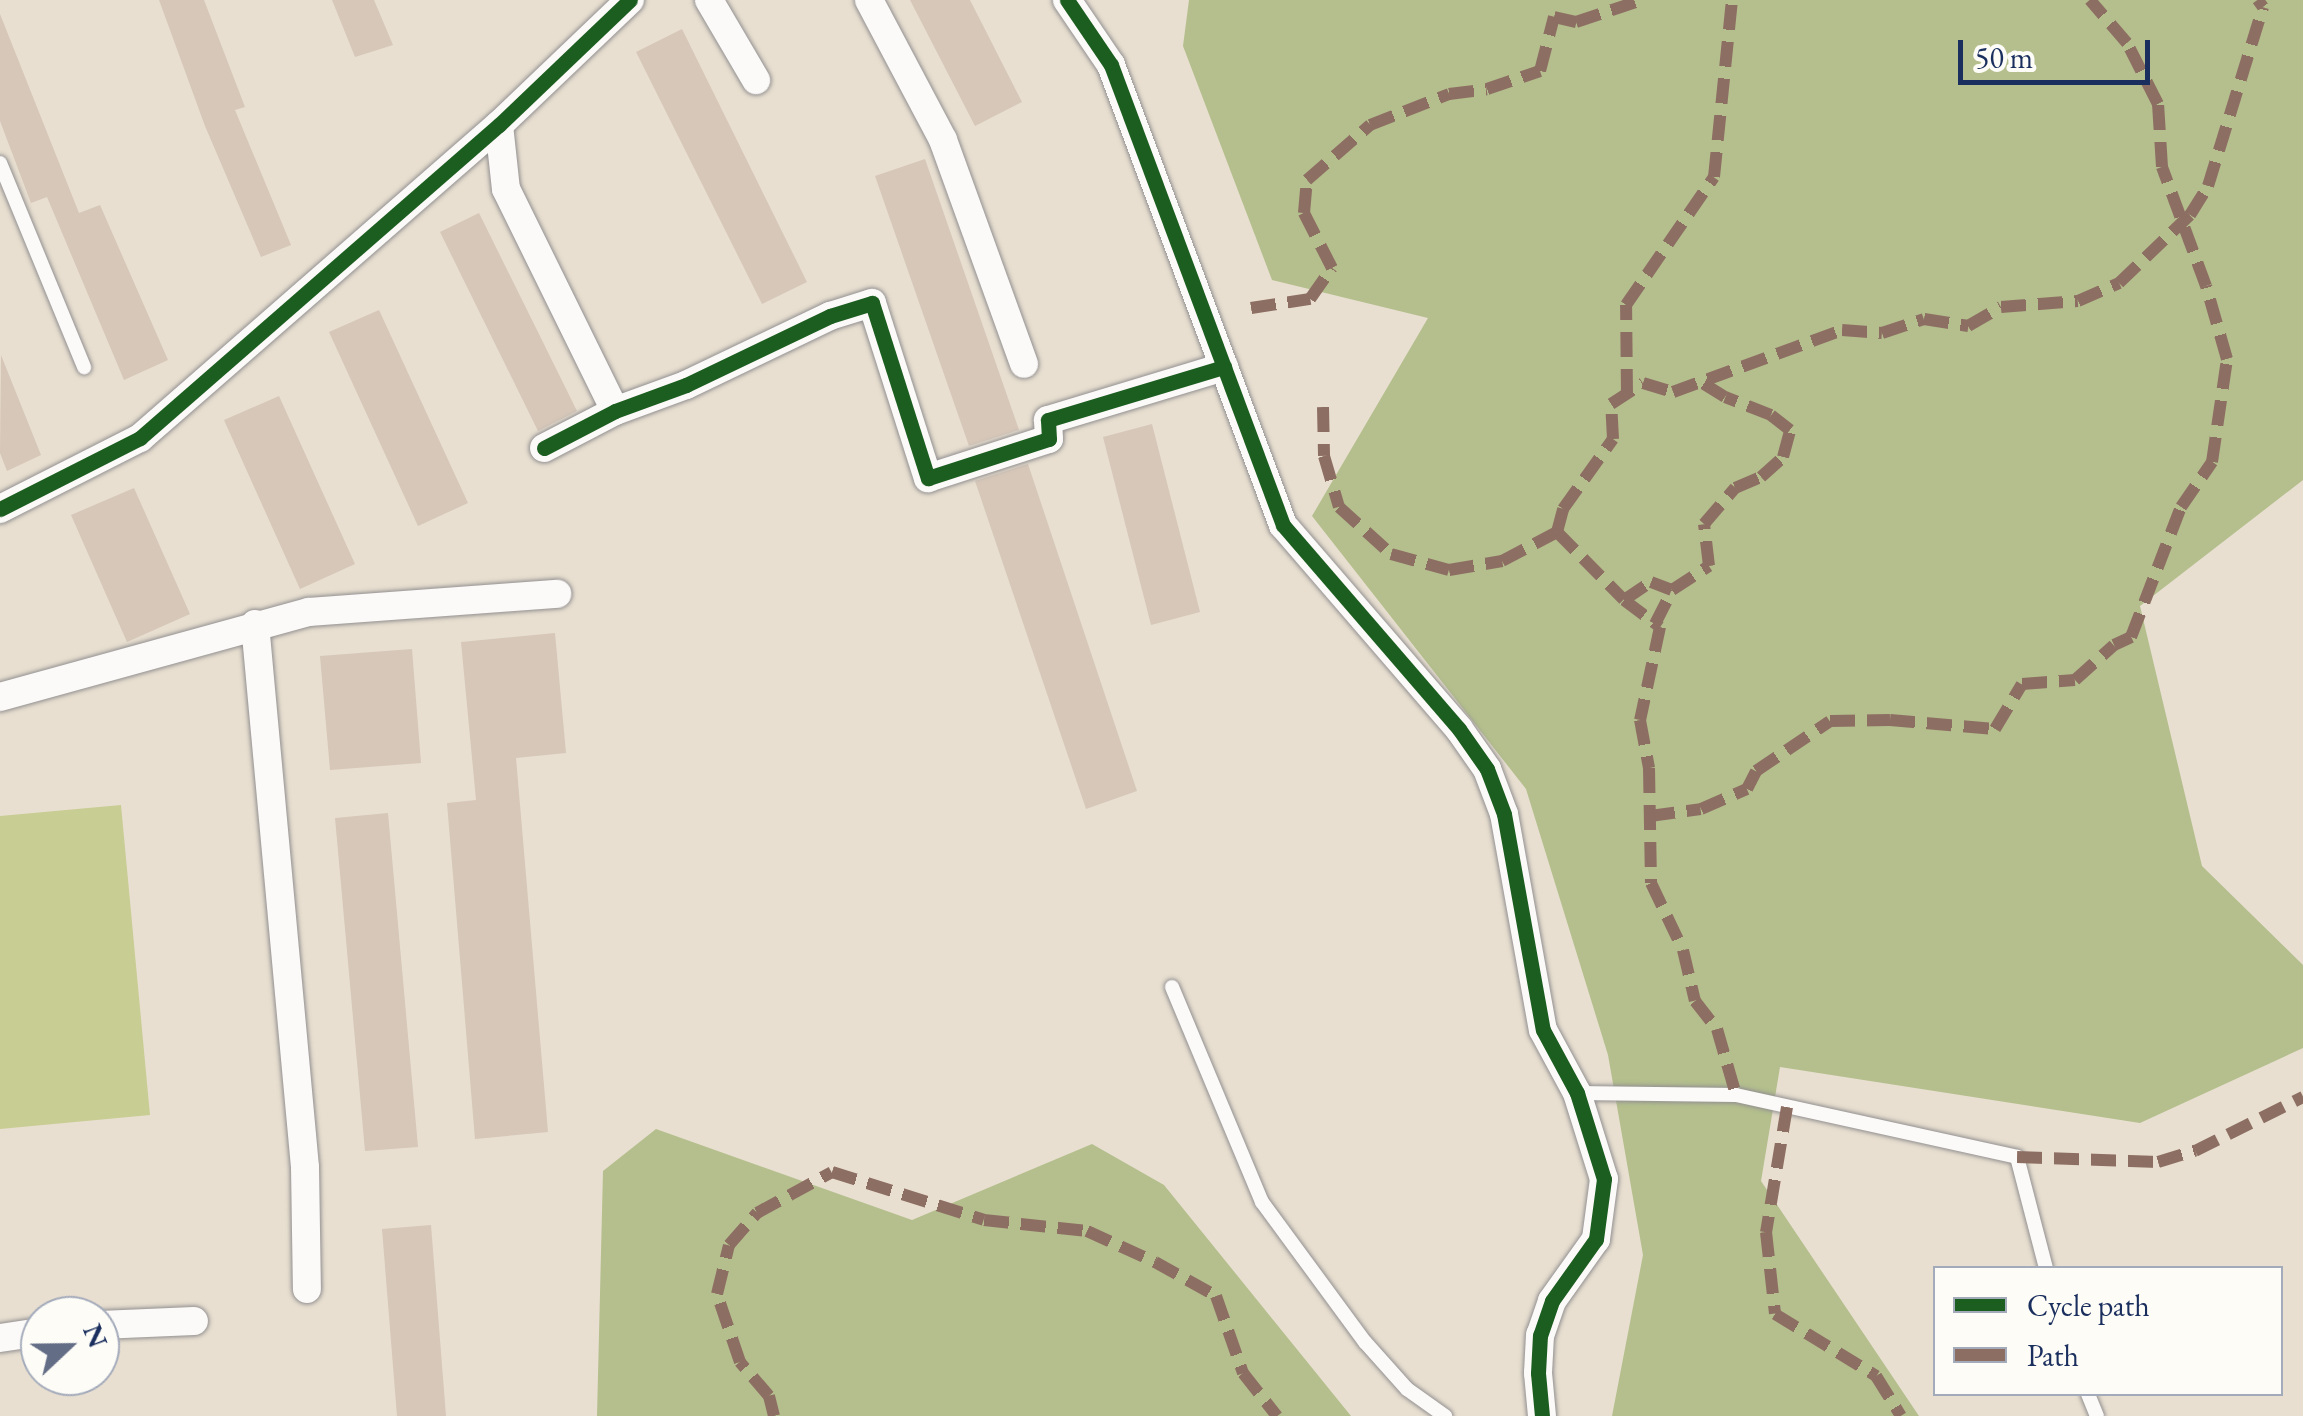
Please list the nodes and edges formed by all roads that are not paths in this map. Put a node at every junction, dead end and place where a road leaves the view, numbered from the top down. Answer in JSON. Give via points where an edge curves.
{"nodes":[{"id":1,"x":630,"y":0,"type":"edge"},
{"id":2,"x":709,"y":0,"type":"edge"},
{"id":3,"x":869,"y":0,"type":"edge"},
{"id":4,"x":1067,"y":0,"type":"edge"},
{"id":5,"x":756,"y":80,"type":"dead end"},
{"id":6,"x":500,"y":126,"type":"junction"},
{"id":7,"x":0,"y":162,"type":"edge"},
{"id":8,"x":1024,"y":364,"type":"dead end"},
{"id":9,"x":84,"y":367,"type":"dead end"},
{"id":10,"x":1224,"y":367,"type":"junction"},
{"id":11,"x":615,"y":411,"type":"junction"},
{"id":12,"x":544,"y":448,"type":"dead end"},
{"id":13,"x":0,"y":509,"type":"edge"},
{"id":14,"x":557,"y":594,"type":"dead end"},
{"id":15,"x":255,"y":624,"type":"junction"},
{"id":16,"x":0,"y":697,"type":"edge"},
{"id":17,"x":1172,"y":987,"type":"dead end"},
{"id":18,"x":1577,"y":1093,"type":"junction"},
{"id":19,"x":2045,"y":1266,"type":"edge"},
{"id":20,"x":306,"y":1289,"type":"dead end"},
{"id":21,"x":194,"y":1321,"type":"dead end"},
{"id":22,"x":120,"y":1323,"type":"edge"},
{"id":23,"x":1444,"y":1416,"type":"edge"},
{"id":24,"x":1542,"y":1416,"type":"edge"}],
"edges":[{"from":1,"to":6,"type":"street"},
{"from":2,"to":5,"type":"street"},
{"from":3,"to":8,"type":"street","via":[[944,140]]},
{"from":4,"to":10,"type":"street","via":[[1110,65]]},
{"from":6,"to":11,"type":"street","via":[[506,189]]},
{"from":6,"to":13,"type":"street","via":[[140,438]]},
{"from":7,"to":9,"type":"lane"},
{"from":10,"to":11,"type":"street","via":[[1048,420],[1049,439],[928,478],[872,303]]},
{"from":10,"to":18,"type":"street","via":[[1284,525],[1487,769],[1508,830],[1542,1030]]},
{"from":11,"to":12,"type":"street"},
{"from":14,"to":15,"type":"street","via":[[310,612]]},
{"from":15,"to":16,"type":"street"},
{"from":15,"to":20,"type":"street","via":[[305,1167]]},
{"from":17,"to":23,"type":"lane","via":[[1262,1202],[1365,1342],[1407,1389]]},
{"from":18,"to":19,"type":"lane","via":[[1736,1096],[2017,1157]]},
{"from":18,"to":24,"type":"street","via":[[1604,1179],[1596,1238],[1552,1302],[1540,1335]]},
{"from":21,"to":22,"type":"street"}]}
